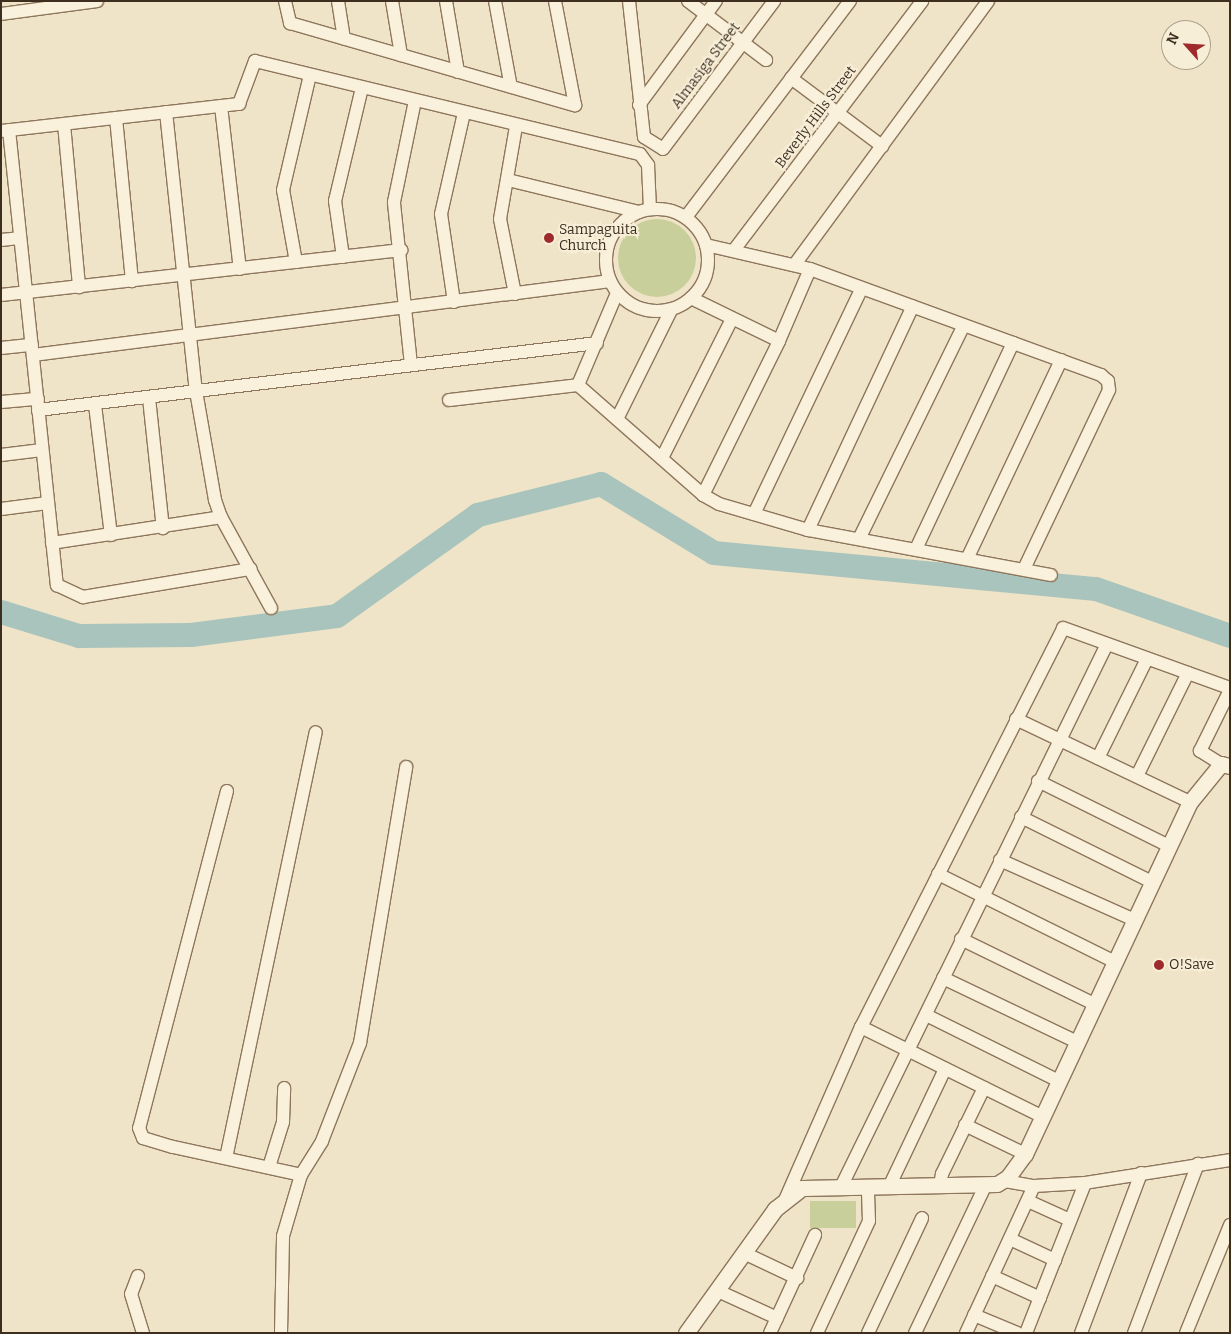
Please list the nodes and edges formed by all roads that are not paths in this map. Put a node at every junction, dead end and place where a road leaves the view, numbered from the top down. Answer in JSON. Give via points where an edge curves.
{"nodes":[{"id":1,"x":97,"y":1,"type":"edge"},
{"id":2,"x":285,"y":1,"type":"edge"},
{"id":3,"x":338,"y":1,"type":"edge"},
{"id":4,"x":392,"y":1,"type":"edge"},
{"id":5,"x":446,"y":1,"type":"edge"},
{"id":6,"x":495,"y":1,"type":"edge"},
{"id":7,"x":555,"y":1,"type":"edge"},
{"id":8,"x":629,"y":1,"type":"edge"},
{"id":9,"x":688,"y":1,"type":"edge"},
{"id":10,"x":716,"y":1,"type":"edge"},
{"id":11,"x":774,"y":1,"type":"edge"},
{"id":12,"x":850,"y":1,"type":"edge"},
{"id":13,"x":922,"y":1,"type":"edge"},
{"id":14,"x":988,"y":1,"type":"edge"},
{"id":15,"x":1,"y":14,"type":"edge"},
{"id":16,"x":706,"y":14,"type":"junction"},
{"id":17,"x":344,"y":39,"type":"junction"},
{"id":18,"x":744,"y":41,"type":"junction"},
{"id":19,"x":401,"y":55,"type":"junction"},
{"id":20,"x":766,"y":60,"type":"dead end"},
{"id":21,"x":458,"y":72,"type":"junction"},
{"id":22,"x":310,"y":75,"type":"junction"},
{"id":23,"x":792,"y":78,"type":"junction"},
{"id":24,"x":511,"y":87,"type":"junction"},
{"id":25,"x":362,"y":88,"type":"junction"},
{"id":26,"x":415,"y":101,"type":"junction"},
{"id":27,"x":639,"y":105,"type":"junction"},
{"id":28,"x":220,"y":106,"type":"junction"},
{"id":29,"x":166,"y":112,"type":"junction"},
{"id":30,"x":838,"y":113,"type":"junction"},
{"id":31,"x":464,"y":114,"type":"junction"},
{"id":32,"x":116,"y":118,"type":"junction"},
{"id":33,"x":64,"y":124,"type":"junction"},
{"id":34,"x":516,"y":126,"type":"junction"},
{"id":35,"x":5,"y":131,"type":"edge"},
{"id":36,"x":882,"y":146,"type":"junction"},
{"id":37,"x":508,"y":180,"type":"junction"},
{"id":38,"x":7,"y":185,"type":"edge"},
{"id":39,"x":645,"y":210,"type":"junction"},
{"id":40,"x":686,"y":217,"type":"junction"},
{"id":41,"x":19,"y":238,"type":"junction"},
{"id":42,"x":1,"y":240,"type":"edge"},
{"id":43,"x":706,"y":245,"type":"junction"},
{"id":44,"x":402,"y":250,"type":"junction"},
{"id":45,"x":734,"y":250,"type":"junction"},
{"id":46,"x":343,"y":257,"type":"junction"},
{"id":47,"x":296,"y":262,"type":"junction"},
{"id":48,"x":795,"y":264,"type":"junction"},
{"id":49,"x":240,"y":269,"type":"junction"},
{"id":50,"x":810,"y":269,"type":"junction"},
{"id":51,"x":186,"y":275,"type":"junction"},
{"id":52,"x":132,"y":281,"type":"junction"},
{"id":53,"x":610,"y":281,"type":"junction"},
{"id":54,"x":79,"y":287,"type":"junction"},
{"id":55,"x":862,"y":288,"type":"junction"},
{"id":56,"x":26,"y":293,"type":"junction"},
{"id":57,"x":617,"y":293,"type":"junction"},
{"id":58,"x":515,"y":294,"type":"junction"},
{"id":59,"x":1,"y":295,"type":"edge"},
{"id":60,"x":691,"y":298,"type":"junction"},
{"id":61,"x":454,"y":302,"type":"junction"},
{"id":62,"x":914,"y":306,"type":"junction"},
{"id":63,"x":407,"y":308,"type":"junction"},
{"id":64,"x":670,"y":310,"type":"junction"},
{"id":65,"x":732,"y":319,"type":"junction"},
{"id":66,"x":964,"y":325,"type":"junction"},
{"id":67,"x":190,"y":337,"type":"junction"},
{"id":68,"x":779,"y":341,"type":"junction"},
{"id":69,"x":597,"y":343,"type":"junction"},
{"id":70,"x":1013,"y":343,"type":"junction"},
{"id":71,"x":1,"y":348,"type":"edge"},
{"id":72,"x":32,"y":350,"type":"junction"},
{"id":73,"x":1061,"y":360,"type":"junction"},
{"id":74,"x":411,"y":365,"type":"junction"},
{"id":75,"x":578,"y":385,"type":"junction"},
{"id":76,"x":196,"y":391,"type":"junction"},
{"id":77,"x":149,"y":398,"type":"junction"},
{"id":78,"x":449,"y":400,"type":"dead end"},
{"id":79,"x":1,"y":402,"type":"edge"},
{"id":80,"x":38,"y":404,"type":"junction"},
{"id":81,"x":95,"y":405,"type":"junction"},
{"id":82,"x":617,"y":419,"type":"junction"},
{"id":83,"x":42,"y":450,"type":"junction"},
{"id":84,"x":1,"y":455,"type":"edge"},
{"id":85,"x":662,"y":458,"type":"junction"},
{"id":86,"x":703,"y":495,"type":"junction"},
{"id":87,"x":48,"y":503,"type":"junction"},
{"id":88,"x":1,"y":509,"type":"edge"},
{"id":89,"x":754,"y":514,"type":"junction"},
{"id":90,"x":220,"y":517,"type":"junction"},
{"id":91,"x":163,"y":528,"type":"junction"},
{"id":92,"x":808,"y":530,"type":"junction"},
{"id":93,"x":111,"y":535,"type":"junction"},
{"id":94,"x":860,"y":539,"type":"junction"},
{"id":95,"x":52,"y":543,"type":"junction"},
{"id":96,"x":916,"y":549,"type":"junction"},
{"id":97,"x":968,"y":558,"type":"junction"},
{"id":98,"x":251,"y":569,"type":"junction"},
{"id":99,"x":1024,"y":569,"type":"junction"},
{"id":100,"x":1051,"y":575,"type":"dead end"},
{"id":101,"x":271,"y":608,"type":"dead end"},
{"id":102,"x":1108,"y":644,"type":"junction"},
{"id":103,"x":1148,"y":659,"type":"junction"},
{"id":104,"x":1188,"y":673,"type":"junction"},
{"id":105,"x":1230,"y":689,"type":"edge"},
{"id":106,"x":1016,"y":718,"type":"junction"},
{"id":107,"x":316,"y":732,"type":"dead end"},
{"id":108,"x":1058,"y":740,"type":"junction"},
{"id":109,"x":1098,"y":758,"type":"junction"},
{"id":110,"x":1225,"y":765,"type":"edge"},
{"id":111,"x":406,"y":767,"type":"dead end"},
{"id":112,"x":1137,"y":776,"type":"junction"},
{"id":113,"x":1038,"y":781,"type":"junction"},
{"id":114,"x":227,"y":791,"type":"dead end"},
{"id":115,"x":1190,"y":802,"type":"junction"},
{"id":116,"x":1021,"y":817,"type":"junction"},
{"id":117,"x":1169,"y":846,"type":"junction"},
{"id":118,"x":1000,"y":860,"type":"junction"},
{"id":119,"x":938,"y":874,"type":"junction"},
{"id":120,"x":1152,"y":882,"type":"junction"},
{"id":121,"x":982,"y":897,"type":"junction"},
{"id":122,"x":1135,"y":920,"type":"junction"},
{"id":123,"x":962,"y":939,"type":"junction"},
{"id":124,"x":1115,"y":962,"type":"junction"},
{"id":125,"x":943,"y":978,"type":"junction"},
{"id":126,"x":1094,"y":1004,"type":"junction"},
{"id":127,"x":926,"y":1015,"type":"junction"},
{"id":128,"x":861,"y":1027,"type":"junction"},
{"id":129,"x":1077,"y":1042,"type":"junction"},
{"id":130,"x":908,"y":1051,"type":"junction"},
{"id":131,"x":945,"y":1069,"type":"junction"},
{"id":132,"x":1059,"y":1080,"type":"junction"},
{"id":133,"x":284,"y":1088,"type":"dead end"},
{"id":134,"x":984,"y":1088,"type":"junction"},
{"id":135,"x":1043,"y":1116,"type":"junction"},
{"id":136,"x":965,"y":1125,"type":"junction"},
{"id":137,"x":1025,"y":1154,"type":"junction"},
{"id":138,"x":226,"y":1158,"type":"junction"},
{"id":139,"x":1230,"y":1160,"type":"edge"},
{"id":140,"x":1198,"y":1164,"type":"junction"},
{"id":141,"x":269,"y":1167,"type":"junction"},
{"id":142,"x":1141,"y":1173,"type":"junction"},
{"id":143,"x":301,"y":1175,"type":"junction"},
{"id":144,"x":1004,"y":1181,"type":"junction"},
{"id":145,"x":986,"y":1184,"type":"junction"},
{"id":146,"x":1084,"y":1184,"type":"junction"},
{"id":147,"x":842,"y":1186,"type":"junction"},
{"id":148,"x":940,"y":1186,"type":"junction"},
{"id":149,"x":1034,"y":1186,"type":"junction"},
{"id":150,"x":889,"y":1187,"type":"junction"},
{"id":151,"x":868,"y":1188,"type":"junction"},
{"id":152,"x":785,"y":1200,"type":"junction"},
{"id":153,"x":1028,"y":1201,"type":"junction"},
{"id":154,"x":922,"y":1218,"type":"dead end"},
{"id":155,"x":1070,"y":1220,"type":"junction"},
{"id":156,"x":1230,"y":1225,"type":"edge"},
{"id":157,"x":815,"y":1235,"type":"dead end"},
{"id":158,"x":1010,"y":1239,"type":"junction"},
{"id":159,"x":744,"y":1253,"type":"junction"},
{"id":160,"x":1055,"y":1260,"type":"junction"},
{"id":161,"x":138,"y":1276,"type":"dead end"},
{"id":162,"x":992,"y":1276,"type":"junction"},
{"id":163,"x":796,"y":1278,"type":"junction"},
{"id":164,"x":718,"y":1291,"type":"junction"},
{"id":165,"x":1040,"y":1298,"type":"junction"},
{"id":166,"x":974,"y":1315,"type":"junction"},
{"id":167,"x":777,"y":1318,"type":"junction"},
{"id":168,"x":688,"y":1332,"type":"edge"},
{"id":169,"x":143,"y":1333,"type":"edge"},
{"id":170,"x":281,"y":1333,"type":"edge"},
{"id":171,"x":770,"y":1333,"type":"edge"},
{"id":172,"x":817,"y":1333,"type":"edge"},
{"id":173,"x":868,"y":1333,"type":"edge"},
{"id":174,"x":915,"y":1333,"type":"edge"},
{"id":175,"x":966,"y":1333,"type":"edge"},
{"id":176,"x":1017,"y":1333,"type":"edge"},
{"id":177,"x":1026,"y":1333,"type":"edge"},
{"id":178,"x":1081,"y":1333,"type":"edge"},
{"id":179,"x":1134,"y":1333,"type":"edge"},
{"id":180,"x":1186,"y":1333,"type":"edge"}],
"edges":[{"from":1,"to":15,"type":"street"},
{"from":2,"to":17,"type":"street","via":[[290,23]]},
{"from":3,"to":17,"type":"street"},
{"from":4,"to":19,"type":"street"},
{"from":5,"to":21,"type":"street"},
{"from":6,"to":24,"type":"street"},
{"from":7,"to":24,"type":"street","via":[[575,106]]},
{"from":8,"to":27,"type":"street"},
{"from":9,"to":16,"type":"street"},
{"from":10,"to":16,"type":"street"},
{"from":11,"to":18,"type":"street","name":"Almasiga Street"},
{"from":12,"to":23,"type":"street"},
{"from":13,"to":30,"type":"street","name":"Beverly Hills Street"},
{"from":14,"to":36,"type":"street"},
{"from":16,"to":18,"type":"street"},
{"from":16,"to":27,"type":"street"},
{"from":17,"to":19,"type":"street"},
{"from":18,"to":20,"type":"street"},
{"from":18,"to":27,"type":"street","name":"Almasiga Street","via":[[663,149],[644,137]]},
{"from":19,"to":21,"type":"street"},
{"from":21,"to":24,"type":"street"},
{"from":22,"to":25,"type":"street"},
{"from":22,"to":28,"type":"street","via":[[255,62],[239,104]]},
{"from":22,"to":47,"type":"street","via":[[283,190]]},
{"from":23,"to":30,"type":"street"},
{"from":23,"to":40,"type":"street"},
{"from":25,"to":26,"type":"street"},
{"from":25,"to":46,"type":"street","via":[[335,201]]},
{"from":26,"to":31,"type":"street"},
{"from":26,"to":44,"type":"street","via":[[394,202]]},
{"from":28,"to":29,"type":"street"},
{"from":28,"to":49,"type":"street"},
{"from":29,"to":32,"type":"street"},
{"from":29,"to":51,"type":"street"},
{"from":30,"to":36,"type":"street"},
{"from":30,"to":45,"type":"street","name":"Beverly Hills Street"},
{"from":31,"to":34,"type":"street"},
{"from":31,"to":61,"type":"street","via":[[441,214]]},
{"from":32,"to":33,"type":"street"},
{"from":32,"to":52,"type":"street"},
{"from":33,"to":35,"type":"street"},
{"from":33,"to":54,"type":"street"},
{"from":34,"to":37,"type":"street"},
{"from":34,"to":39,"type":"street","via":[[640,154],[648,165]]},
{"from":35,"to":38,"type":"street"},
{"from":36,"to":48,"type":"street"},
{"from":37,"to":39,"type":"street"},
{"from":37,"to":58,"type":"street","via":[[500,219]]},
{"from":38,"to":41,"type":"street"},
{"from":39,"to":40,"type":"street","via":[[662,209]]},
{"from":39,"to":53,"type":"street","via":[[614,232],[607,248]]},
{"from":40,"to":43,"type":"street","via":[[695,225]]},
{"from":41,"to":42,"type":"street"},
{"from":41,"to":56,"type":"street"},
{"from":43,"to":45,"type":"street"},
{"from":43,"to":60,"type":"street","via":[[706,274]]},
{"from":44,"to":46,"type":"street"},
{"from":44,"to":63,"type":"street"},
{"from":45,"to":48,"type":"street"},
{"from":46,"to":47,"type":"street"},
{"from":47,"to":49,"type":"street"},
{"from":48,"to":50,"type":"street"},
{"from":49,"to":51,"type":"street"},
{"from":50,"to":55,"type":"street"},
{"from":50,"to":68,"type":"street"},
{"from":51,"to":52,"type":"street"},
{"from":51,"to":67,"type":"street"},
{"from":52,"to":54,"type":"street"},
{"from":53,"to":57,"type":"street"},
{"from":53,"to":58,"type":"street"},
{"from":54,"to":56,"type":"street"},
{"from":55,"to":62,"type":"street"},
{"from":55,"to":89,"type":"street"},
{"from":56,"to":59,"type":"street"},
{"from":56,"to":72,"type":"street"},
{"from":57,"to":64,"type":"street","via":[[641,309]]},
{"from":57,"to":69,"type":"street"},
{"from":58,"to":61,"type":"street"},
{"from":60,"to":64,"type":"street"},
{"from":60,"to":65,"type":"street"},
{"from":61,"to":63,"type":"street"},
{"from":62,"to":66,"type":"street"},
{"from":62,"to":92,"type":"street"},
{"from":63,"to":67,"type":"street"},
{"from":63,"to":74,"type":"street"},
{"from":64,"to":82,"type":"street"},
{"from":65,"to":68,"type":"street"},
{"from":65,"to":85,"type":"street"},
{"from":66,"to":70,"type":"street"},
{"from":66,"to":94,"type":"street"},
{"from":67,"to":72,"type":"street"},
{"from":67,"to":76,"type":"street"},
{"from":68,"to":86,"type":"street"},
{"from":69,"to":74,"type":"street"},
{"from":69,"to":75,"type":"street"},
{"from":70,"to":73,"type":"street"},
{"from":70,"to":96,"type":"street"},
{"from":71,"to":72,"type":"street"},
{"from":72,"to":80,"type":"street"},
{"from":73,"to":97,"type":"street"},
{"from":73,"to":99,"type":"street","via":[[1101,375],[1108,380],[1109,390]]},
{"from":74,"to":76,"type":"street"},
{"from":75,"to":78,"type":"street"},
{"from":75,"to":82,"type":"street"},
{"from":76,"to":77,"type":"street"},
{"from":76,"to":90,"type":"street"},
{"from":77,"to":81,"type":"street"},
{"from":77,"to":91,"type":"street"},
{"from":79,"to":80,"type":"street"},
{"from":80,"to":81,"type":"street"},
{"from":80,"to":83,"type":"street"},
{"from":81,"to":93,"type":"street"},
{"from":82,"to":85,"type":"street"},
{"from":83,"to":84,"type":"street"},
{"from":83,"to":87,"type":"street"},
{"from":85,"to":86,"type":"street"},
{"from":86,"to":89,"type":"street"},
{"from":87,"to":88,"type":"street"},
{"from":87,"to":95,"type":"street"},
{"from":89,"to":92,"type":"street"},
{"from":90,"to":91,"type":"street"},
{"from":90,"to":98,"type":"street"},
{"from":91,"to":93,"type":"street"},
{"from":92,"to":94,"type":"street"},
{"from":93,"to":95,"type":"street"},
{"from":94,"to":96,"type":"street"},
{"from":95,"to":98,"type":"street","via":[[57,585],[83,598]]},
{"from":96,"to":97,"type":"street"},
{"from":97,"to":99,"type":"street"},
{"from":98,"to":101,"type":"street"},
{"from":99,"to":100,"type":"street"},
{"from":102,"to":103,"type":"street"},
{"from":102,"to":106,"type":"street","via":[[1063,628]]},
{"from":102,"to":108,"type":"street"},
{"from":103,"to":104,"type":"street"},
{"from":103,"to":109,"type":"street"},
{"from":104,"to":105,"type":"street"},
{"from":104,"to":112,"type":"street"},
{"from":105,"to":110,"type":"street","via":[[1200,751]]},
{"from":106,"to":108,"type":"street"},
{"from":106,"to":119,"type":"street"},
{"from":107,"to":138,"type":"street"},
{"from":108,"to":109,"type":"street"},
{"from":108,"to":113,"type":"street"},
{"from":109,"to":112,"type":"street"},
{"from":110,"to":115,"type":"street"},
{"from":111,"to":143,"type":"street","via":[[360,1043],[322,1141]]},
{"from":112,"to":115,"type":"street"},
{"from":113,"to":116,"type":"street"},
{"from":113,"to":117,"type":"street"},
{"from":114,"to":138,"type":"street","via":[[140,1128],[143,1138]]},
{"from":115,"to":117,"type":"street"},
{"from":116,"to":118,"type":"street"},
{"from":116,"to":120,"type":"street"},
{"from":117,"to":120,"type":"street"},
{"from":118,"to":121,"type":"street"},
{"from":118,"to":122,"type":"street"},
{"from":119,"to":121,"type":"street"},
{"from":119,"to":128,"type":"street"},
{"from":120,"to":122,"type":"street"},
{"from":121,"to":123,"type":"street"},
{"from":121,"to":124,"type":"street"},
{"from":122,"to":124,"type":"street"},
{"from":123,"to":125,"type":"street"},
{"from":123,"to":126,"type":"street"},
{"from":124,"to":126,"type":"street"},
{"from":125,"to":127,"type":"street"},
{"from":125,"to":129,"type":"street"},
{"from":126,"to":129,"type":"street"},
{"from":127,"to":130,"type":"street"},
{"from":127,"to":132,"type":"street"},
{"from":128,"to":130,"type":"street"},
{"from":128,"to":152,"type":"street"},
{"from":129,"to":132,"type":"street"},
{"from":130,"to":131,"type":"street"},
{"from":130,"to":147,"type":"street"},
{"from":131,"to":134,"type":"street"},
{"from":131,"to":150,"type":"street"},
{"from":132,"to":135,"type":"street"},
{"from":133,"to":141,"type":"street","via":[[283,1122]]},
{"from":134,"to":135,"type":"street"},
{"from":134,"to":136,"type":"street"},
{"from":135,"to":137,"type":"street"},
{"from":136,"to":137,"type":"street"},
{"from":136,"to":148,"type":"street","via":[[942,1174]]},
{"from":137,"to":144,"type":"street"},
{"from":138,"to":141,"type":"street"},
{"from":139,"to":140,"type":"street"},
{"from":140,"to":142,"type":"street"},
{"from":140,"to":179,"type":"street"},
{"from":141,"to":143,"type":"street"},
{"from":142,"to":146,"type":"street"},
{"from":142,"to":178,"type":"street"},
{"from":143,"to":170,"type":"street","via":[[283,1236]]},
{"from":144,"to":145,"type":"street"},
{"from":144,"to":149,"type":"street"},
{"from":145,"to":148,"type":"street"},
{"from":145,"to":174,"type":"street"},
{"from":146,"to":149,"type":"street"},
{"from":146,"to":155,"type":"street"},
{"from":147,"to":151,"type":"street"},
{"from":147,"to":152,"type":"street","via":[[802,1188]]},
{"from":148,"to":150,"type":"street"},
{"from":149,"to":153,"type":"street"},
{"from":150,"to":151,"type":"street"},
{"from":151,"to":172,"type":"street","via":[[869,1221]]},
{"from":152,"to":159,"type":"street"},
{"from":153,"to":155,"type":"street"},
{"from":153,"to":158,"type":"street"},
{"from":154,"to":173,"type":"street"},
{"from":155,"to":160,"type":"street"},
{"from":156,"to":180,"type":"street"},
{"from":157,"to":163,"type":"street"},
{"from":158,"to":160,"type":"street"},
{"from":158,"to":162,"type":"street"},
{"from":159,"to":163,"type":"street"},
{"from":159,"to":164,"type":"street"},
{"from":160,"to":165,"type":"street"},
{"from":161,"to":169,"type":"street","via":[[131,1294]]},
{"from":162,"to":165,"type":"street"},
{"from":162,"to":166,"type":"street"},
{"from":163,"to":167,"type":"street"},
{"from":164,"to":167,"type":"street"},
{"from":164,"to":168,"type":"street"},
{"from":165,"to":177,"type":"street"},
{"from":166,"to":175,"type":"street"},
{"from":166,"to":176,"type":"street"},
{"from":167,"to":171,"type":"street"}]}
